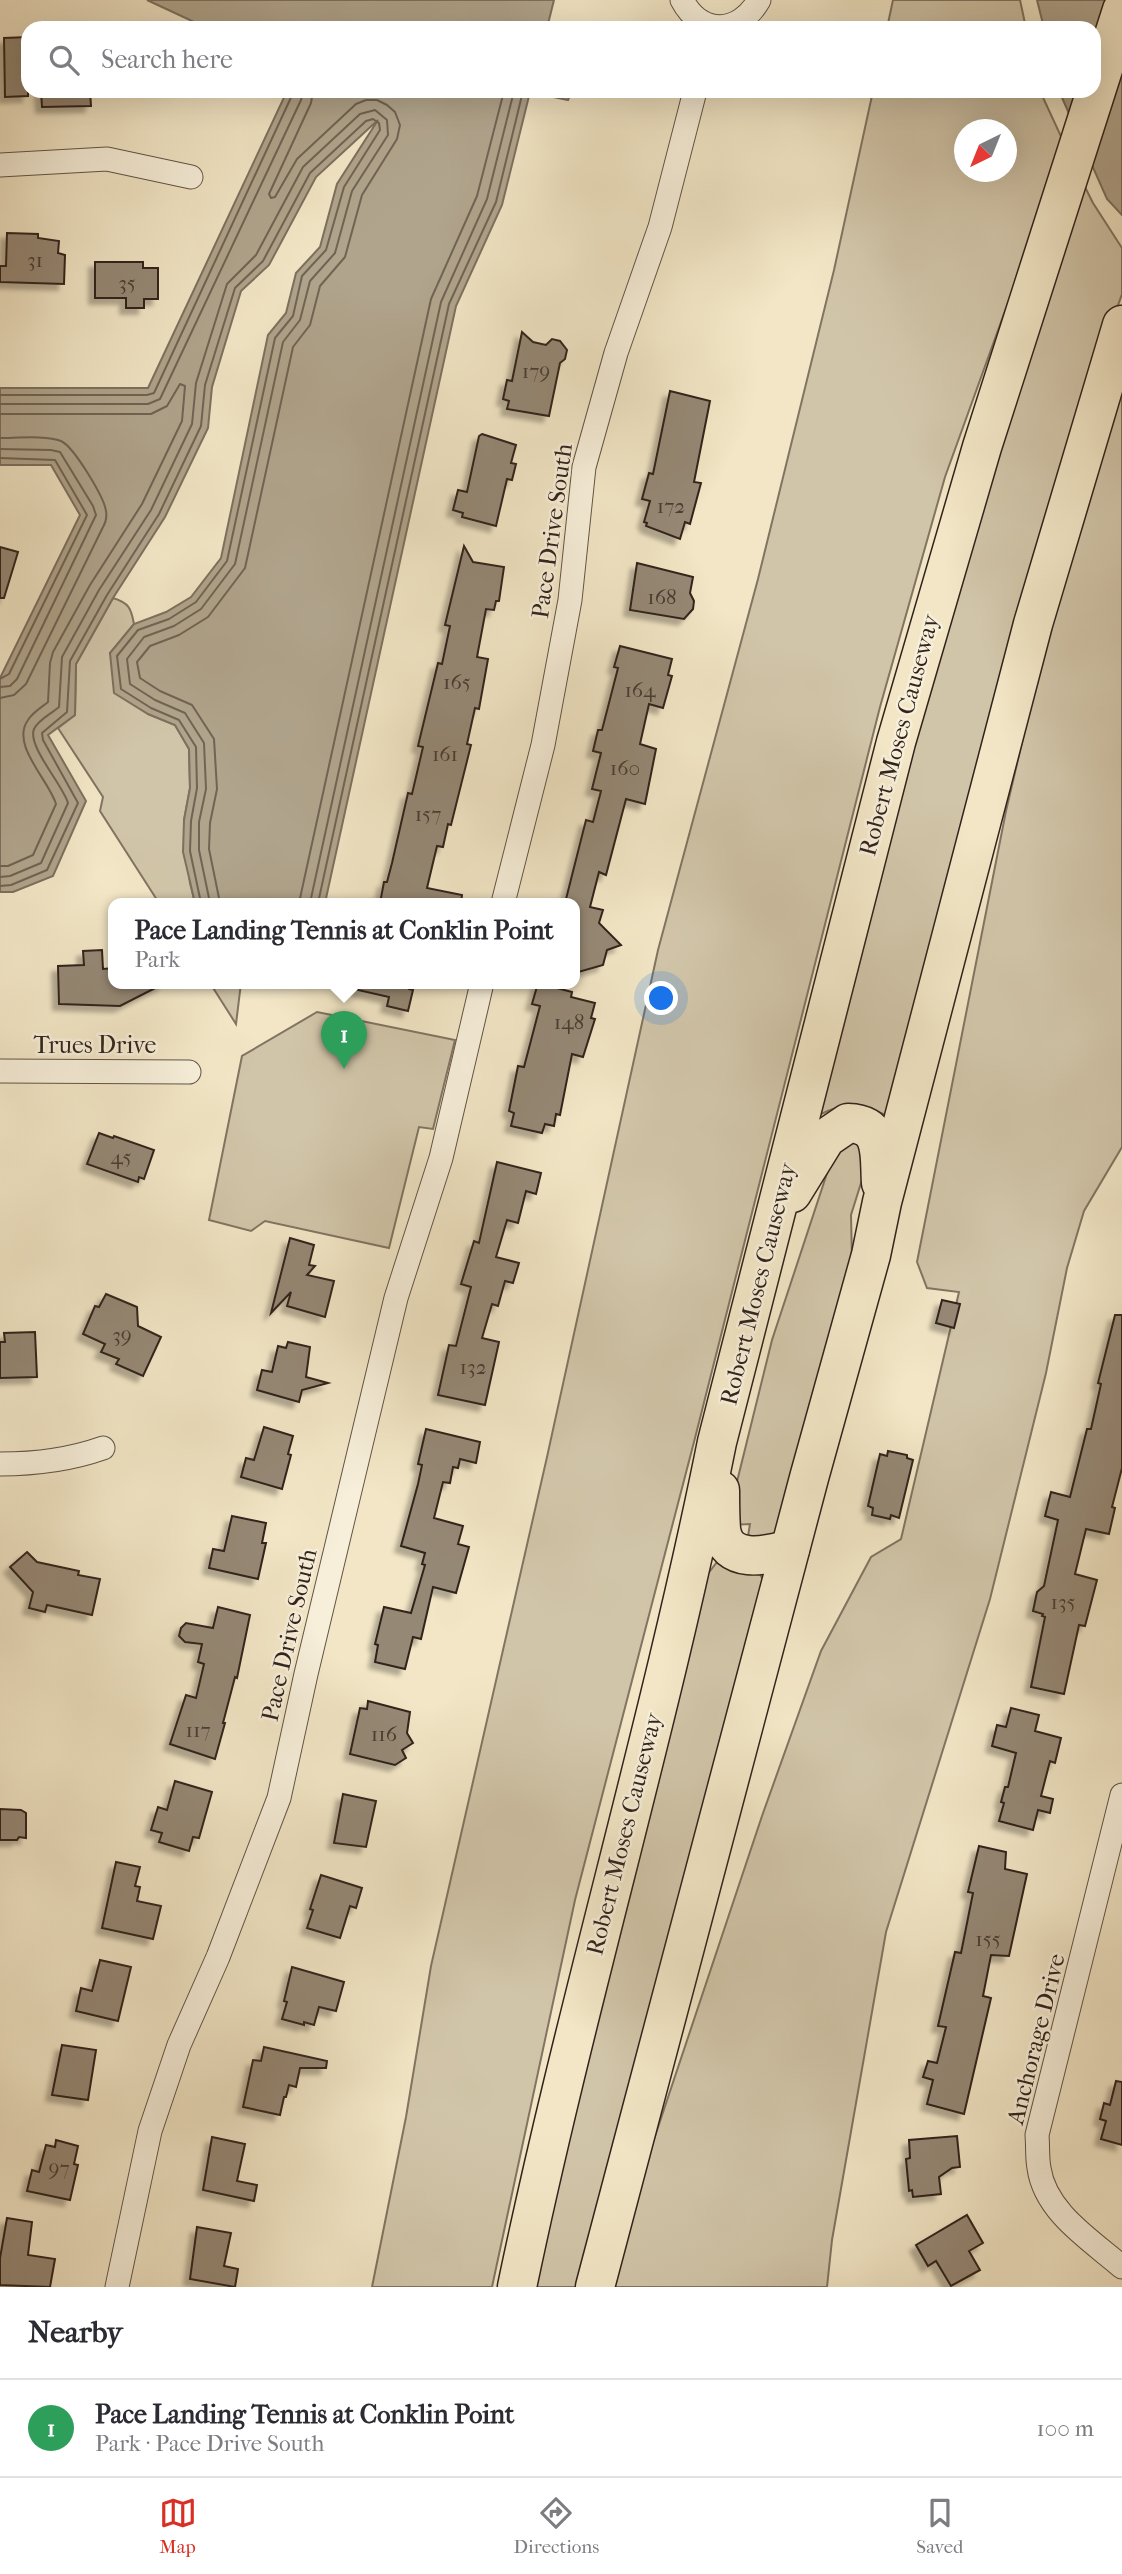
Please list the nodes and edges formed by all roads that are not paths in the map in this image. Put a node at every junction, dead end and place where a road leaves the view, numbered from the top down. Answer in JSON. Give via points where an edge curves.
{"nodes":[{"id":1,"x":682,"y":0,"type":"edge"},
{"id":2,"x":759,"y":0,"type":"edge"},
{"id":3,"x":1122,"y":10,"type":"edge"},
{"id":4,"x":700,"y":21,"type":"edge"},
{"id":5,"x":740,"y":21,"type":"edge"},
{"id":6,"x":1101,"y":75,"type":"edge"},
{"id":7,"x":693,"y":98,"type":"edge"},
{"id":8,"x":1094,"y":98,"type":"edge"},
{"id":9,"x":0,"y":165,"type":"edge"},
{"id":10,"x":191,"y":177,"type":"dead end"},
{"id":11,"x":1120,"y":331,"type":"edge"},
{"id":12,"x":504,"y":898,"type":"edge"},
{"id":13,"x":481,"y":989,"type":"edge"},
{"id":14,"x":0,"y":1071,"type":"edge"},
{"id":15,"x":189,"y":1072,"type":"dead end"},
{"id":16,"x":882,"y":1202,"type":"junction"},
{"id":17,"x":774,"y":1223,"type":"junction"},
{"id":18,"x":717,"y":1442,"type":"junction"},
{"id":19,"x":103,"y":1448,"type":"dead end"},
{"id":20,"x":0,"y":1464,"type":"edge"},
{"id":21,"x":790,"y":1549,"type":"junction"},
{"id":22,"x":1122,"y":1795,"type":"edge"},
{"id":23,"x":1114,"y":1868,"type":"edge"},
{"id":24,"x":1122,"y":2267,"type":"edge"},
{"id":25,"x":117,"y":2287,"type":"edge"},
{"id":26,"x":517,"y":2287,"type":"edge"},
{"id":27,"x":595,"y":2287,"type":"edge"}],
"edges":[{"from":1,"to":4,"type":"street"},
{"from":2,"to":5,"type":"street"},
{"from":3,"to":6,"type":"highway","name":"Robert Moses Causeway"},
{"from":7,"to":12,"type":"street","name":"Pace Drive South","via":[[660,227],[615,353],[584,467],[570,600],[543,745]]},
{"from":8,"to":17,"type":"highway","name":"Robert Moses Causeway","via":[[959,523],[896,742]]},
{"from":9,"to":10,"type":"street","via":[[107,159]]},
{"from":11,"to":16,"type":"highway","via":[[1033,624]]},
{"from":13,"to":25,"type":"street","name":"Pace Drive South","via":[[441,1158],[393,1311],[279,1798],[218,1957],[178,2045],[150,2131]]},
{"from":14,"to":15,"type":"street","name":"Trues Drive"},
{"from":16,"to":17,"type":"highway","via":[[876,1136],[864,1125],[848,1123],[826,1138]]},
{"from":16,"to":21,"type":"highway"},
{"from":17,"to":18,"type":"highway","name":"Robert Moses Causeway"},
{"from":18,"to":21,"type":"highway","via":[[725,1541],[747,1556]]},
{"from":18,"to":26,"type":"highway","name":"Robert Moses Causeway","via":[[695,1555],[582,2003]]},
{"from":19,"to":20,"type":"street","via":[[70,1459]]},
{"from":21,"to":27,"type":"highway"},
{"from":22,"to":23,"type":"street","name":"Anchorage Drive"},
{"from":23,"to":24,"type":"street","name":"Anchorage Drive","via":[[1037,2135],[1039,2169],[1048,2197],[1073,2226]]}]}
